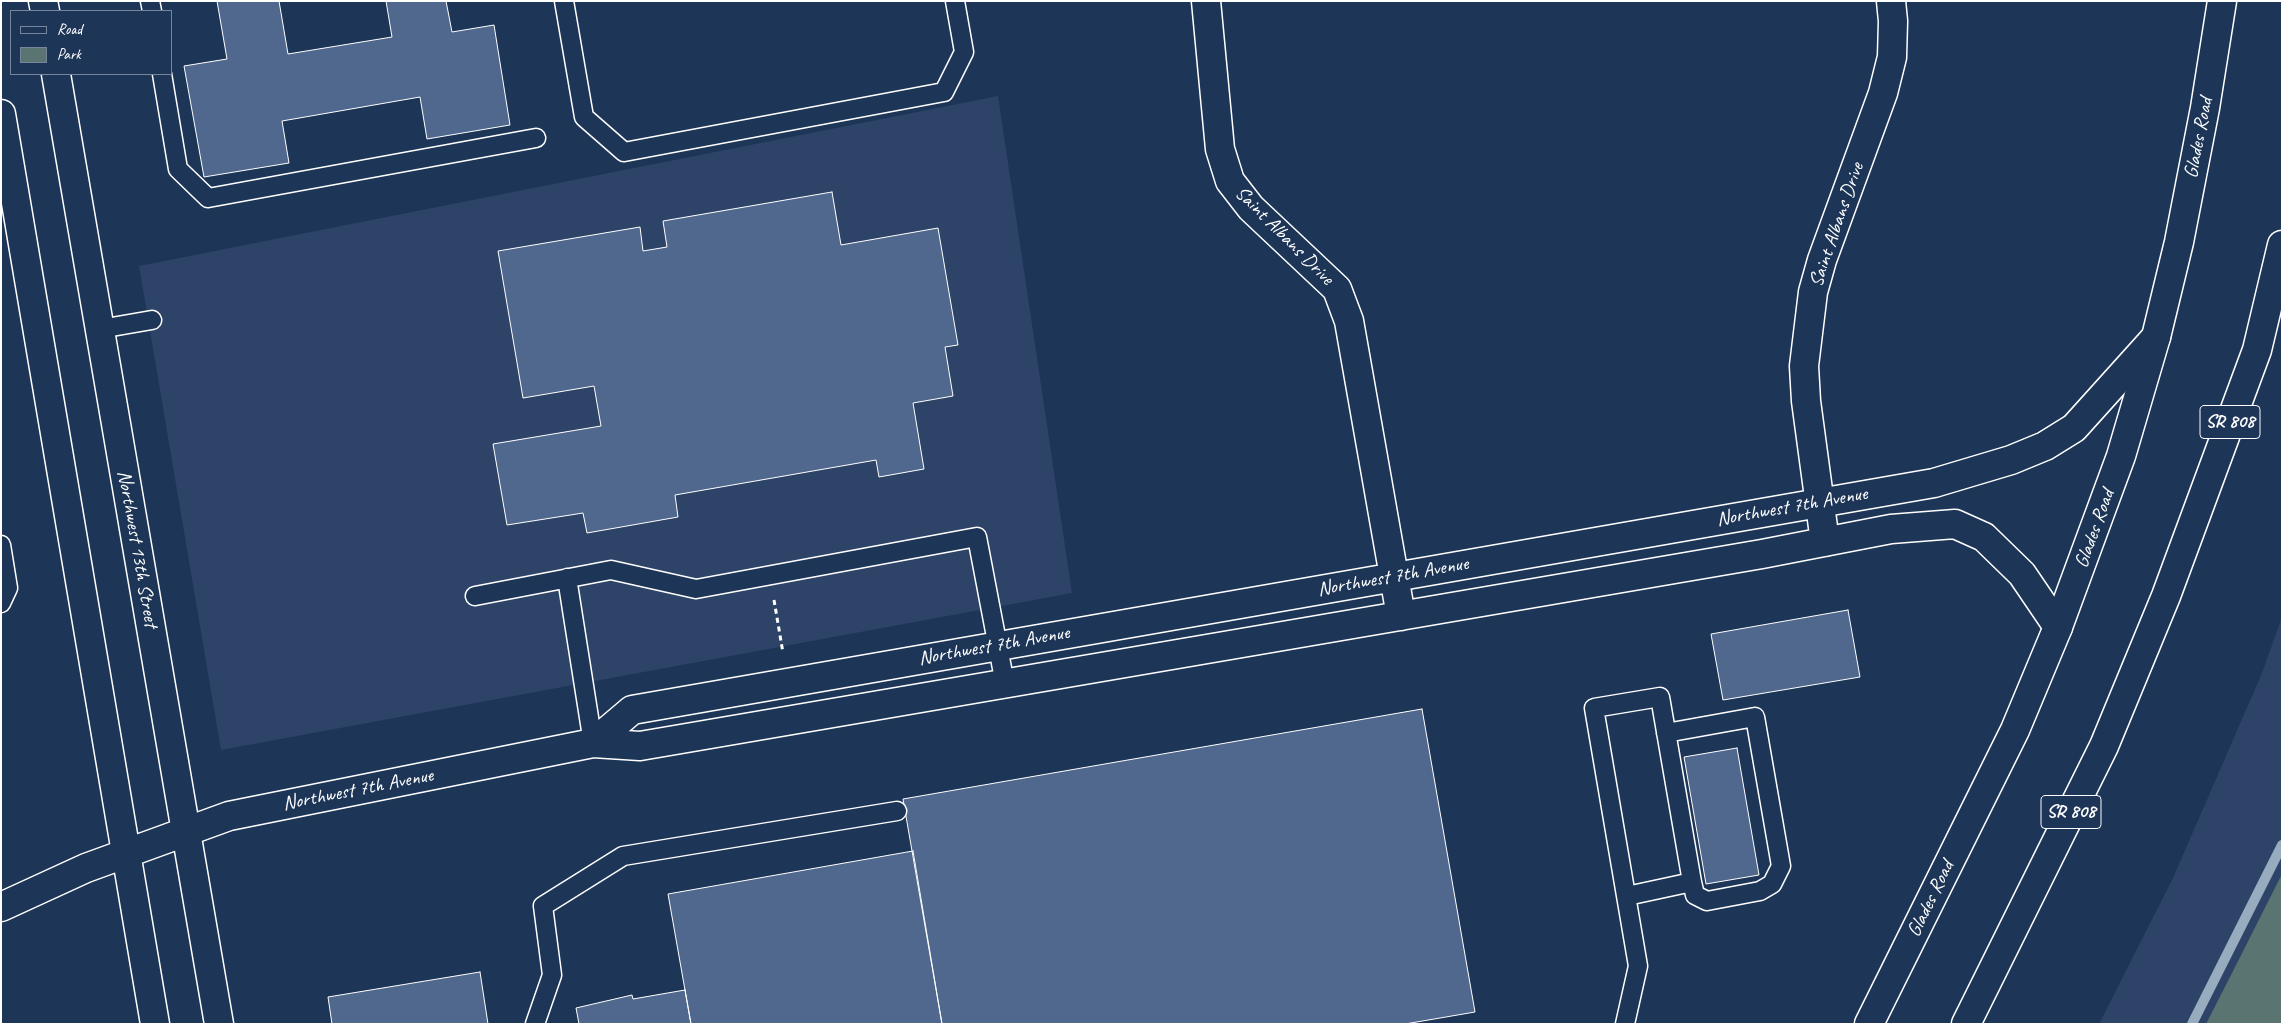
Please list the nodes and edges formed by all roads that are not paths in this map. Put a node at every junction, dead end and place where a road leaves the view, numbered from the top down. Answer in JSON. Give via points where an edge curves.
{"nodes":[{"id":1,"x":564,"y":1,"type":"edge"},
{"id":2,"x":955,"y":1,"type":"edge"},
{"id":3,"x":1206,"y":1,"type":"edge"},
{"id":4,"x":1890,"y":1,"type":"edge"},
{"id":5,"x":2222,"y":1,"type":"edge"},
{"id":6,"x":56,"y":75,"type":"edge"},
{"id":7,"x":162,"y":75,"type":"edge"},
{"id":8,"x":1,"y":114,"type":"edge"},
{"id":9,"x":536,"y":138,"type":"dead end"},
{"id":10,"x":2282,"y":245,"type":"edge"},
{"id":11,"x":152,"y":320,"type":"dead end"},
{"id":12,"x":100,"y":330,"type":"junction"},
{"id":13,"x":2156,"y":337,"type":"junction"},
{"id":14,"x":1820,"y":502,"type":"junction"},
{"id":15,"x":1825,"y":542,"type":"junction"},
{"id":16,"x":1,"y":545,"type":"edge"},
{"id":17,"x":1394,"y":577,"type":"junction"},
{"id":18,"x":568,"y":578,"type":"junction"},
{"id":19,"x":474,"y":596,"type":"dead end"},
{"id":20,"x":1,"y":603,"type":"edge"},
{"id":21,"x":1401,"y":616,"type":"junction"},
{"id":22,"x":2058,"y":627,"type":"junction"},
{"id":23,"x":998,"y":646,"type":"junction"},
{"id":24,"x":1005,"y":684,"type":"junction"},
{"id":25,"x":1666,"y":733,"type":"junction"},
{"id":26,"x":593,"y":743,"type":"junction"},
{"id":27,"x":897,"y":811,"type":"dead end"},
{"id":28,"x":185,"y":832,"type":"junction"},
{"id":29,"x":127,"y":852,"type":"junction"},
{"id":30,"x":1692,"y":882,"type":"junction"},
{"id":31,"x":1627,"y":896,"type":"junction"},
{"id":32,"x":1,"y":907,"type":"edge"},
{"id":33,"x":155,"y":1024,"type":"edge"},
{"id":34,"x":219,"y":1024,"type":"edge"},
{"id":35,"x":535,"y":1024,"type":"edge"},
{"id":36,"x":1625,"y":1024,"type":"edge"},
{"id":37,"x":1869,"y":1024,"type":"edge"},
{"id":38,"x":1966,"y":1024,"type":"edge"}],
"edges":[{"from":1,"to":2,"type":"lane","via":[[584,116],[624,152],[944,92],[964,52]]},
{"from":3,"to":17,"type":"street","name":"Saint Albans Drive","via":[[1220,149],[1230,181],[1251,208],[1337,289],[1349,320]]},
{"from":4,"to":14,"type":"street","name":"Saint Albans Drive","via":[[1892,58],[1883,94],[1813,292],[1804,366]]},
{"from":5,"to":13,"type":"street","name":"Glades Road","via":[[2181,232]]},
{"from":6,"to":12,"type":"street","name":"Northwest 13th Street"},
{"from":7,"to":9,"type":"lane","via":[[178,169],[208,198]]},
{"from":8,"to":29,"type":"street"},
{"from":10,"to":38,"type":"street","number":"SR 808","via":[[2257,350],[2166,596],[2104,746]]},
{"from":11,"to":12,"type":"lane"},
{"from":12,"to":28,"type":"street","name":"Northwest 13th Street"},
{"from":13,"to":14,"type":"street","name":"Northwest 7th Avenue","via":[[2074,428],[2045,446],[2011,460],[1934,483]]},
{"from":13,"to":22,"type":"street","name":"Glades Road","via":[[2121,456]]},
{"from":14,"to":15,"type":"street","name":"Saint Albans Drive"},
{"from":14,"to":17,"type":"street","name":"Northwest 7th Avenue"},
{"from":15,"to":21,"type":"street","name":"Northwest 7th Avenue"},
{"from":15,"to":22,"type":"street","name":"Northwest 7th Avenue","via":[[1891,529],[1955,524],[1984,537],[2022,574]]},
{"from":16,"to":20,"type":"lane","via":[[8,588]]},
{"from":17,"to":21,"type":"street","name":"Saint Albans Drive"},
{"from":17,"to":23,"type":"street","name":"Northwest 7th Avenue"},
{"from":18,"to":19,"type":"lane"},
{"from":18,"to":23,"type":"lane","via":[[611,570],[696,589],[977,537]]},
{"from":18,"to":26,"type":"lane"},
{"from":21,"to":24,"type":"street","name":"Northwest 7th Avenue"},
{"from":22,"to":37,"type":"street","name":"Glades Road","via":[[2015,730]]},
{"from":23,"to":24,"type":"lane"},
{"from":23,"to":26,"type":"street","name":"Northwest 7th Avenue","via":[[632,710]]},
{"from":24,"to":26,"type":"street","name":"Northwest 7th Avenue","via":[[640,746]]},
{"from":25,"to":30,"type":"lane"},
{"from":25,"to":30,"type":"lane","via":[[1755,717],[1781,866],[1772,884],[1760,891],[1707,901],[1695,895]]},
{"from":25,"to":31,"type":"lane","via":[[1660,696],[1594,708]]},
{"from":26,"to":28,"type":"street","name":"Northwest 7th Avenue","via":[[229,816]]},
{"from":27,"to":35,"type":"lane","via":[[623,856],[543,906],[552,975]]},
{"from":28,"to":29,"type":"street","name":"Northwest 7th Avenue"},
{"from":28,"to":34,"type":"street","name":"Northwest 13th Street"},
{"from":29,"to":32,"type":"street","name":"Northwest 7th Avenue"},
{"from":29,"to":33,"type":"street"},
{"from":30,"to":31,"type":"lane"},
{"from":31,"to":36,"type":"lane","via":[[1638,966]]}]}
